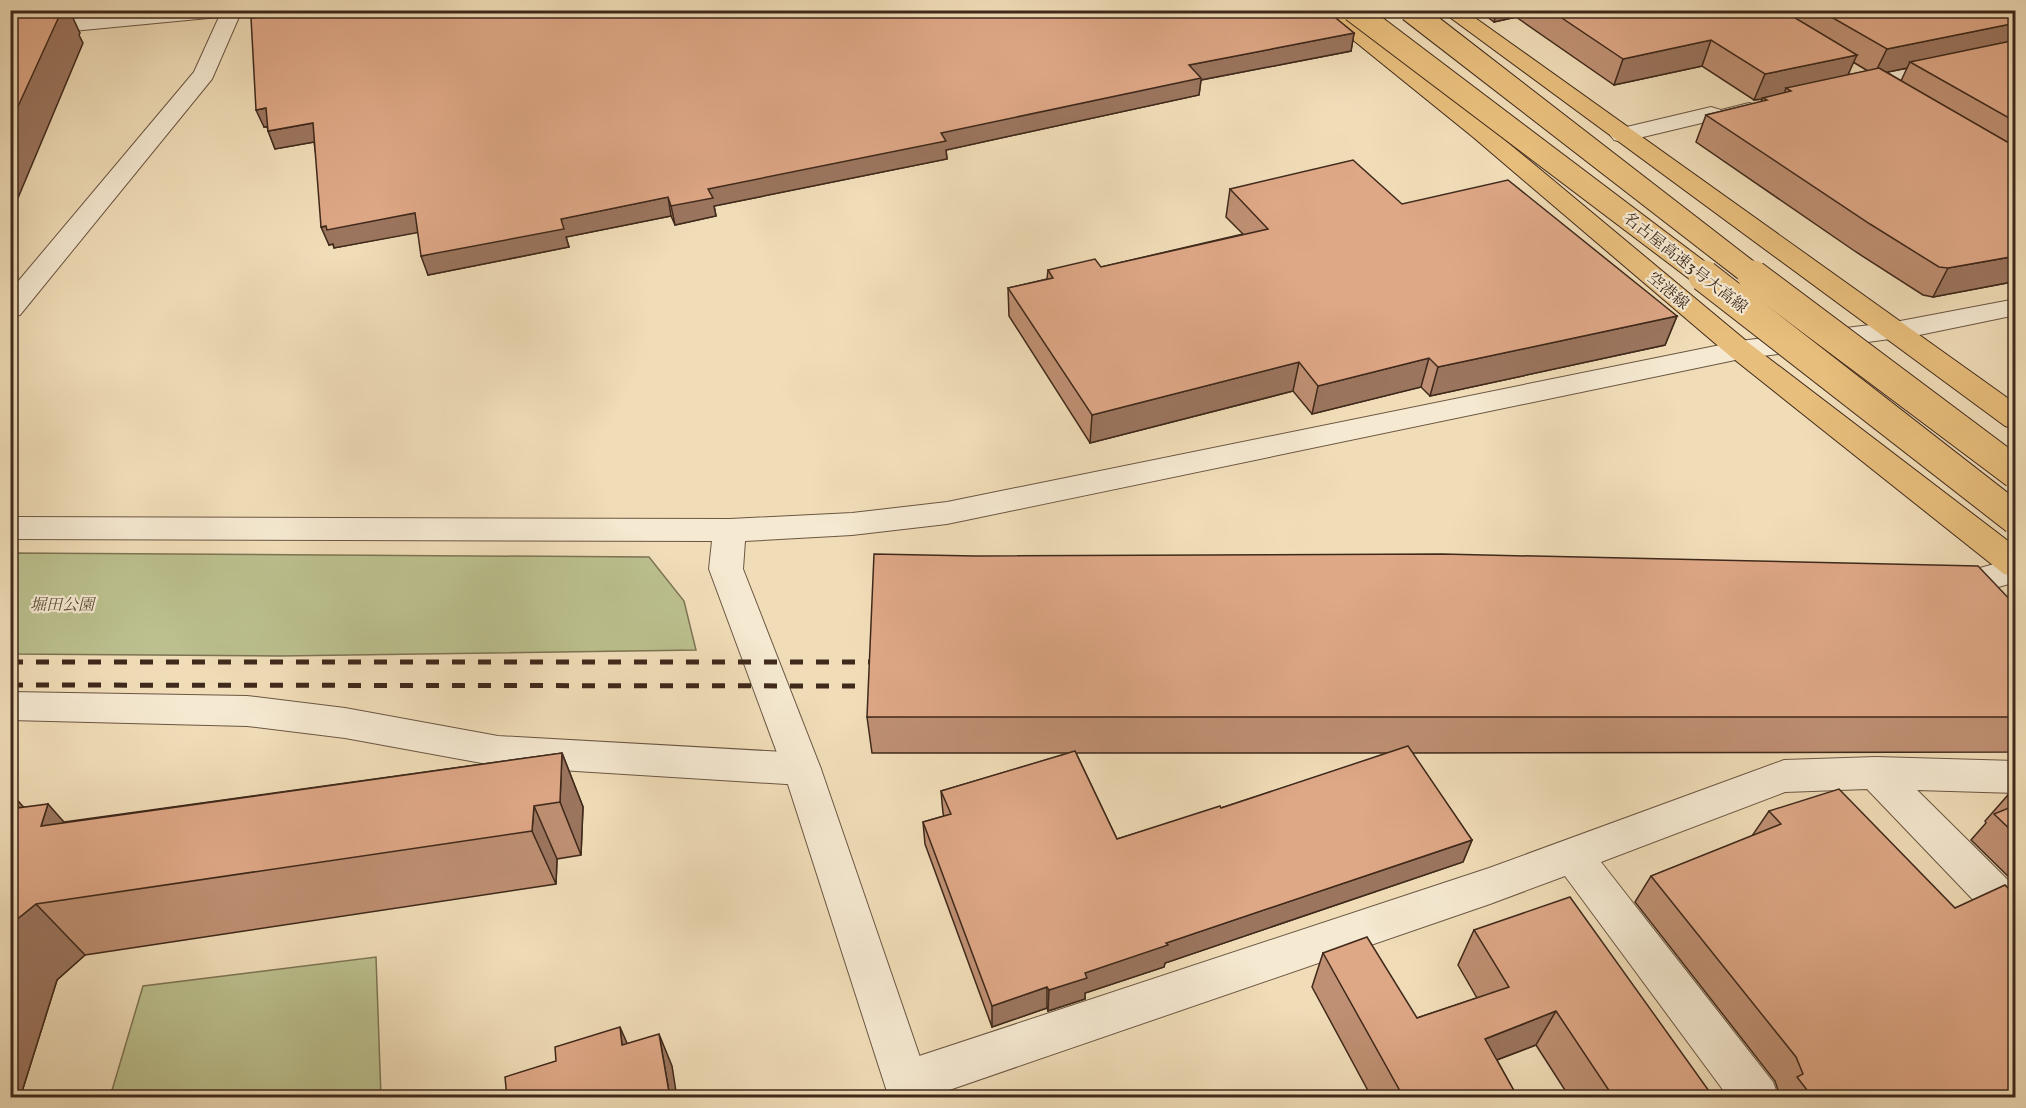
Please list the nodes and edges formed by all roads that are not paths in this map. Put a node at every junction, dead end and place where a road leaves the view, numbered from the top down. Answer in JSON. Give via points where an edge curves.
{"nodes":[{"id":1,"x":225,"y":10,"type":"edge"},
{"id":2,"x":232,"y":10,"type":"edge"},
{"id":3,"x":1326,"y":10,"type":"edge"},
{"id":4,"x":1353,"y":10,"type":"edge"},
{"id":5,"x":1410,"y":10,"type":"edge"},
{"id":6,"x":1450,"y":10,"type":"edge"},
{"id":7,"x":10,"y":31,"type":"edge"},
{"id":8,"x":2016,"y":53,"type":"edge"},
{"id":9,"x":1846,"y":71,"type":"edge"},
{"id":10,"x":1867,"y":83,"type":"junction"},
{"id":11,"x":1833,"y":91,"type":"edge"},
{"id":12,"x":1898,"y":101,"type":"edge"},
{"id":13,"x":1765,"y":107,"type":"edge"},
{"id":14,"x":1622,"y":135,"type":"junction"},
{"id":15,"x":2016,"y":307,"type":"edge"},
{"id":16,"x":10,"y":309,"type":"edge"},
{"id":17,"x":1895,"y":331,"type":"junction"},
{"id":18,"x":1740,"y":350,"type":"junction"},
{"id":19,"x":2016,"y":418,"type":"edge"},
{"id":20,"x":2016,"y":473,"type":"edge"},
{"id":21,"x":2016,"y":519,"type":"edge"},
{"id":22,"x":10,"y":528,"type":"edge"},
{"id":23,"x":730,"y":530,"type":"junction"},
{"id":24,"x":2016,"y":565,"type":"edge"},
{"id":25,"x":2016,"y":570,"type":"edge"},
{"id":26,"x":1981,"y":580,"type":"edge"},
{"id":27,"x":10,"y":706,"type":"edge"},
{"id":28,"x":802,"y":769,"type":"junction"},
{"id":29,"x":1876,"y":773,"type":"junction"},
{"id":30,"x":2016,"y":777,"type":"edge"},
{"id":31,"x":1573,"y":856,"type":"junction"},
{"id":32,"x":2016,"y":916,"type":"edge"},
{"id":33,"x":910,"y":1090,"type":"edge"},
{"id":34,"x":1756,"y":1098,"type":"edge"}],
"edges":[{"from":1,"to":7,"type":"street"},
{"from":2,"to":16,"type":"street","via":[[204,74]]},
{"from":3,"to":18,"type":"main road","name":"空港線","via":[[1481,132]]},
{"from":4,"to":21,"type":"main road","name":"名古屋高速3号大高線","bridge":true,"via":[[1654,237]]},
{"from":5,"to":20,"type":"main road","name":"名古屋高速3号大高線","bridge":true,"via":[[1678,219]]},
{"from":6,"to":14,"type":"main road"},
{"from":8,"to":10,"type":"street"},
{"from":9,"to":10,"type":"street"},
{"from":10,"to":11,"type":"street"},
{"from":10,"to":12,"type":"street"},
{"from":13,"to":14,"type":"street","via":[[1720,117],[1711,114]]},
{"from":14,"to":17,"type":"main road"},
{"from":15,"to":17,"type":"street"},
{"from":17,"to":18,"type":"street"},
{"from":17,"to":19,"type":"main road"},
{"from":18,"to":23,"type":"street","via":[[947,513],[852,524]]},
{"from":18,"to":24,"type":"main road","name":"空港線"},
{"from":22,"to":23,"type":"street"},
{"from":23,"to":28,"type":"street","via":[[726,569]]},
{"from":25,"to":26,"type":"street"},
{"from":27,"to":28,"type":"street","via":[[247,711],[345,723],[498,751]]},
{"from":28,"to":33,"type":"street"},
{"from":29,"to":30,"type":"street"},
{"from":29,"to":31,"type":"street","via":[[1785,776]]},
{"from":29,"to":32,"type":"street"},
{"from":31,"to":33,"type":"street"},
{"from":31,"to":34,"type":"street"}]}
